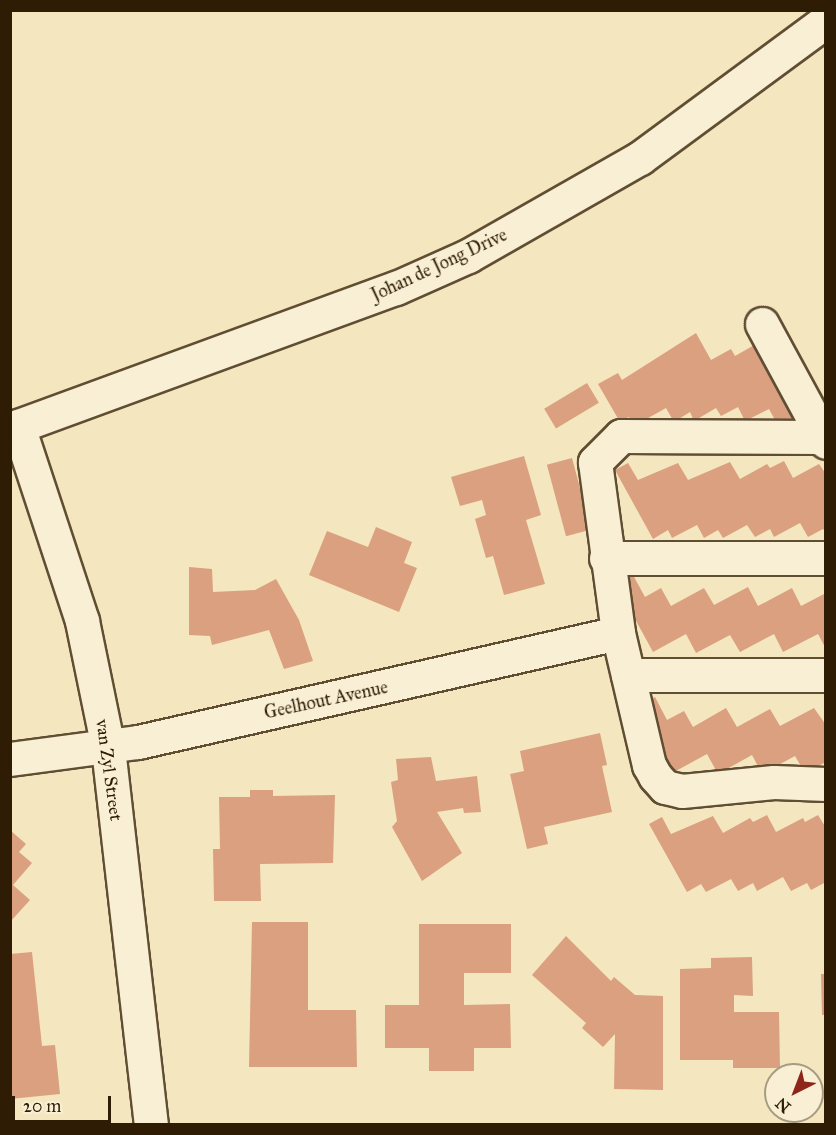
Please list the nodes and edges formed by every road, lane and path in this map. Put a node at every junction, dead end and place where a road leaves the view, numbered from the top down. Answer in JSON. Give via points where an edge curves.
{"nodes":[{"id":1,"x":825,"y":21,"type":"edge"},
{"id":2,"x":762,"y":324,"type":"dead end"},
{"id":3,"x":14,"y":427,"type":"edge"},
{"id":4,"x":824,"y":440,"type":"edge"},
{"id":5,"x":606,"y":558,"type":"junction"},
{"id":6,"x":825,"y":558,"type":"edge"},
{"id":7,"x":618,"y":633,"type":"junction"},
{"id":8,"x":628,"y":675,"type":"junction"},
{"id":9,"x":825,"y":675,"type":"edge"},
{"id":10,"x":108,"y":748,"type":"junction"},
{"id":11,"x":10,"y":759,"type":"edge"},
{"id":12,"x":825,"y":784,"type":"edge"},
{"id":13,"x":151,"y":1125,"type":"edge"}],
"edges":[{"from":1,"to":3,"type":"street","name":"Johan de Jong Drive","via":[[640,158],[468,256],[396,288]]},
{"from":2,"to":4,"type":"street"},
{"from":3,"to":10,"type":"street","name":"van Zyl Street","via":[[82,621]]},
{"from":4,"to":5,"type":"street","via":[[621,436],[595,462]]},
{"from":5,"to":6,"type":"street"},
{"from":5,"to":7,"type":"street"},
{"from":7,"to":8,"type":"street"},
{"from":7,"to":10,"type":"street","name":"Geelhout Avenue"},
{"from":8,"to":9,"type":"street"},
{"from":8,"to":12,"type":"street","via":[[649,765],[665,787],[682,792],[774,782]]},
{"from":10,"to":11,"type":"street","name":"Geelhout Avenue"},
{"from":10,"to":13,"type":"street","name":"van Zyl Street"}]}
